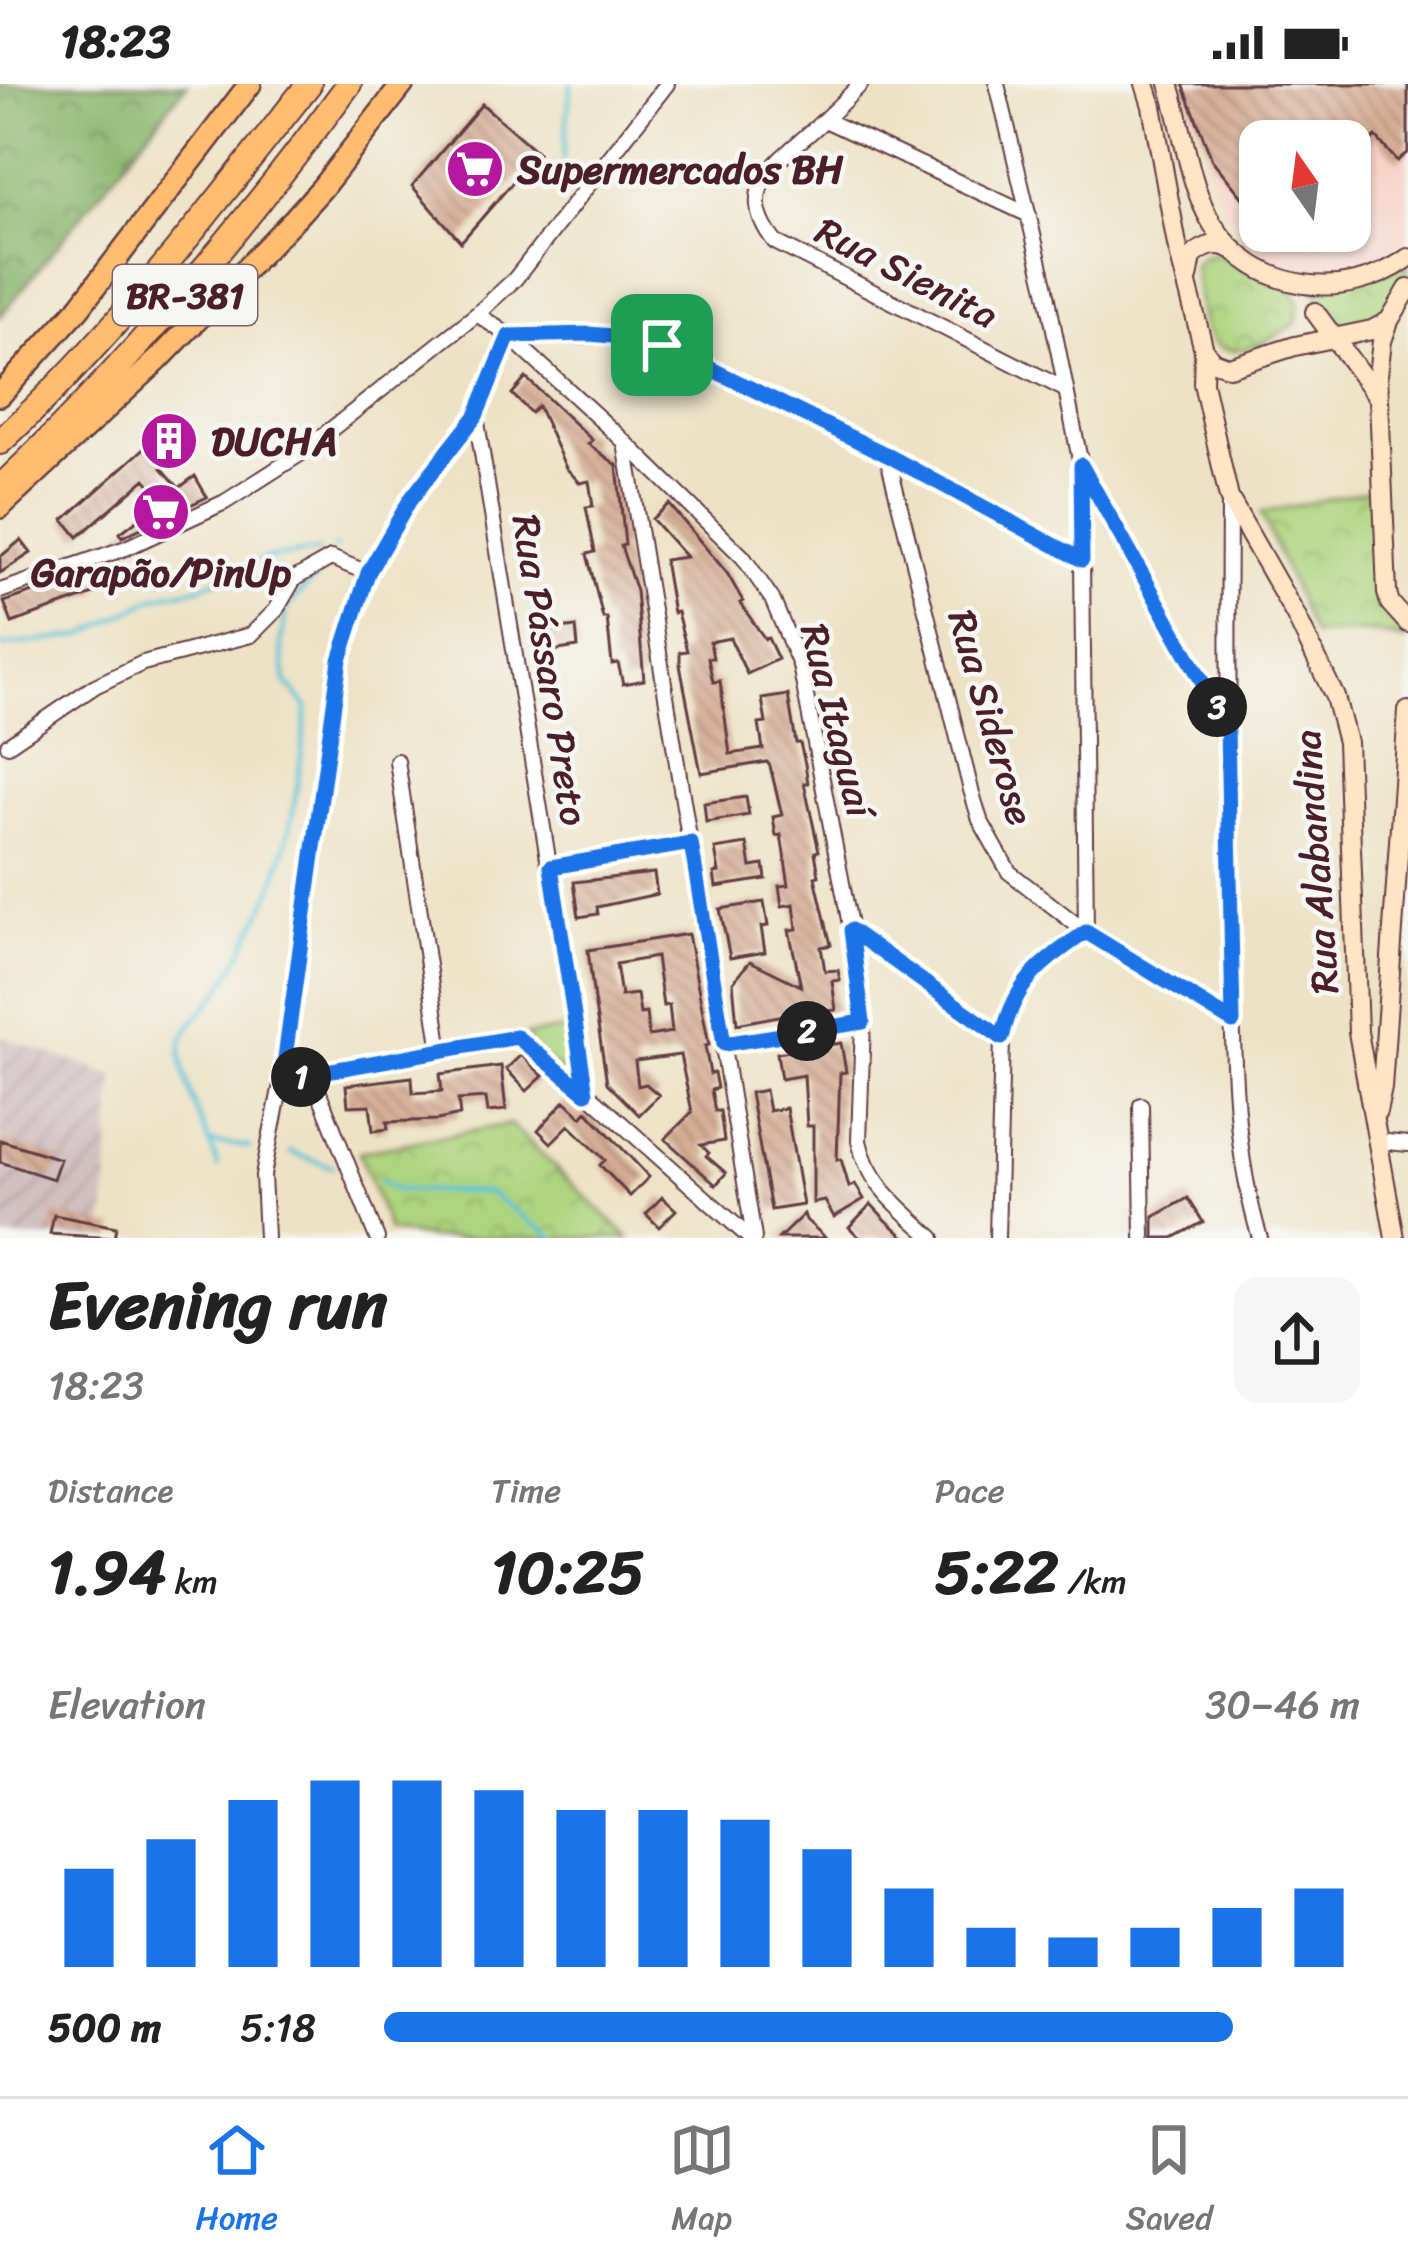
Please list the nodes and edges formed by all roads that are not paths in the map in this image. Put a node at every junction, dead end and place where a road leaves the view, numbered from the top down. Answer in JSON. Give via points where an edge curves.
{"nodes":[{"id":1,"x":250,"y":84,"type":"edge"},
{"id":2,"x":309,"y":84,"type":"edge"},
{"id":3,"x":349,"y":84,"type":"edge"},
{"id":4,"x":403,"y":84,"type":"edge"},
{"id":5,"x":667,"y":84,"type":"edge"},
{"id":6,"x":861,"y":84,"type":"edge"},
{"id":7,"x":997,"y":84,"type":"edge"},
{"id":8,"x":1144,"y":84,"type":"edge"},
{"id":9,"x":1169,"y":84,"type":"edge"},
{"id":10,"x":825,"y":120,"type":"junction"},
{"id":11,"x":1029,"y":214,"type":"junction"},
{"id":12,"x":1237,"y":253,"type":"junction"},
{"id":13,"x":1408,"y":258,"type":"edge"},
{"id":14,"x":1285,"y":280,"type":"junction"},
{"id":15,"x":1188,"y":285,"type":"junction"},
{"id":16,"x":1408,"y":289,"type":"edge"},
{"id":17,"x":1315,"y":311,"type":"junction"},
{"id":18,"x":477,"y":314,"type":"junction"},
{"id":19,"x":1389,"y":321,"type":"junction"},
{"id":20,"x":509,"y":336,"type":"junction"},
{"id":21,"x":1333,"y":338,"type":"junction"},
{"id":22,"x":1204,"y":350,"type":"junction"},
{"id":23,"x":1273,"y":352,"type":"junction"},
{"id":24,"x":1064,"y":389,"type":"junction"},
{"id":25,"x":0,"y":395,"type":"edge"},
{"id":26,"x":1379,"y":400,"type":"junction"},
{"id":27,"x":476,"y":416,"type":"junction"},
{"id":28,"x":0,"y":442,"type":"edge"},
{"id":29,"x":625,"y":442,"type":"junction"},
{"id":30,"x":887,"y":455,"type":"junction"},
{"id":31,"x":1081,"y":465,"type":"junction"},
{"id":32,"x":0,"y":488,"type":"edge"},
{"id":33,"x":1229,"y":498,"type":"junction"},
{"id":34,"x":0,"y":506,"type":"edge"},
{"id":35,"x":1082,"y":560,"type":"junction"},
{"id":36,"x":368,"y":573,"type":"junction"},
{"id":37,"x":0,"y":591,"type":"edge"},
{"id":38,"x":1408,"y":623,"type":"edge"},
{"id":39,"x":1408,"y":711,"type":"edge"},
{"id":40,"x":1227,"y":726,"type":"junction"},
{"id":41,"x":8,"y":745,"type":"dead end"},
{"id":42,"x":397,"y":761,"type":"dead end"},
{"id":43,"x":691,"y":843,"type":"junction"},
{"id":44,"x":551,"y":867,"type":"junction"},
{"id":45,"x":851,"y":930,"type":"junction"},
{"id":46,"x":1086,"y":932,"type":"junction"},
{"id":47,"x":863,"y":1022,"type":"junction"},
{"id":48,"x":1233,"y":1022,"type":"junction"},
{"id":49,"x":1002,"y":1038,"type":"junction"},
{"id":50,"x":724,"y":1044,"type":"junction"},
{"id":51,"x":441,"y":1051,"type":"junction"},
{"id":52,"x":312,"y":1076,"type":"junction"},
{"id":53,"x":282,"y":1079,"type":"junction"},
{"id":54,"x":586,"y":1093,"type":"junction"},
{"id":55,"x":1141,"y":1105,"type":"dead end"},
{"id":56,"x":1375,"y":1132,"type":"junction"},
{"id":57,"x":1408,"y":1144,"type":"edge"},
{"id":58,"x":266,"y":1238,"type":"edge"},
{"id":59,"x":377,"y":1238,"type":"edge"},
{"id":60,"x":752,"y":1238,"type":"edge"},
{"id":61,"x":933,"y":1238,"type":"edge"},
{"id":62,"x":997,"y":1238,"type":"edge"},
{"id":63,"x":1143,"y":1238,"type":"edge"},
{"id":64,"x":1260,"y":1238,"type":"edge"},
{"id":65,"x":1395,"y":1238,"type":"edge"}],
"edges":[{"from":1,"to":25,"type":"main road","via":[[78,309]]},
{"from":2,"to":28,"type":"highway","number":"BR-381","via":[[154,281]]},
{"from":3,"to":32,"type":"highway","number":"BR-381","via":[[184,296]]},
{"from":4,"to":34,"type":"main road","via":[[308,204],[159,359]]},
{"from":5,"to":18,"type":"street","via":[[569,214]]},
{"from":6,"to":10,"type":"street","name":"Rua Sienita"},
{"from":7,"to":11,"type":"street"},
{"from":8,"to":15,"type":"street","name":"Rua Alabandina"},
{"from":9,"to":12,"type":"street","via":[[1204,206]]},
{"from":10,"to":11,"type":"street"},
{"from":10,"to":24,"type":"street","name":"Rua Sienita","via":[[762,182],[759,216],[775,242]]},
{"from":11,"to":24,"type":"street"},
{"from":12,"to":14,"type":"street"},
{"from":12,"to":15,"type":"street","via":[[1219,244],[1202,248],[1188,264]]},
{"from":13,"to":14,"type":"street","via":[[1340,286]]},
{"from":14,"to":17,"type":"street"},
{"from":15,"to":22,"type":"street","name":"Rua Alabandina"},
{"from":16,"to":19,"type":"street"},
{"from":17,"to":21,"type":"street"},
{"from":17,"to":23,"type":"street"},
{"from":18,"to":20,"type":"street","name":"Rua Itaguaí"},
{"from":18,"to":37,"type":"street","via":[[300,454],[225,502],[126,548]]},
{"from":19,"to":21,"type":"street"},
{"from":19,"to":26,"type":"street"},
{"from":20,"to":27,"type":"street"},
{"from":20,"to":29,"type":"street","name":"Rua Itaguaí"},
{"from":20,"to":30,"type":"street","via":[[607,335],[662,345]]},
{"from":21,"to":23,"type":"street"},
{"from":21,"to":26,"type":"street"},
{"from":22,"to":23,"type":"street","via":[[1228,367]]},
{"from":22,"to":33,"type":"street","name":"Rua Alabandina","via":[[1203,383]]},
{"from":24,"to":31,"type":"street"},
{"from":26,"to":38,"type":"street","via":[[1387,593]]},
{"from":27,"to":36,"type":"street","via":[[410,500]]},
{"from":27,"to":44,"type":"street","name":"Rua Pássaro Preto"},
{"from":29,"to":43,"type":"street"},
{"from":29,"to":45,"type":"street","name":"Rua Itaguaí","via":[[743,556],[772,599],[800,665]]},
{"from":30,"to":35,"type":"street"},
{"from":30,"to":46,"type":"street","name":"Rua Siderose","via":[[980,820],[1009,872]]},
{"from":31,"to":35,"type":"street"},
{"from":31,"to":40,"type":"street"},
{"from":33,"to":40,"type":"street"},
{"from":33,"to":56,"type":"street","name":"Rua Alabandina","via":[[1295,614],[1347,742],[1358,1032]]},
{"from":35,"to":46,"type":"street"},
{"from":36,"to":41,"type":"street","via":[[331,558],[294,579],[251,635],[143,663]]},
{"from":36,"to":53,"type":"street","via":[[340,660]]},
{"from":39,"to":56,"type":"street"},
{"from":40,"to":48,"type":"street"},
{"from":42,"to":51,"type":"street"},
{"from":43,"to":44,"type":"street"},
{"from":43,"to":50,"type":"street"},
{"from":44,"to":54,"type":"street","name":"Rua Pássaro Preto"},
{"from":45,"to":47,"type":"street","name":"Rua Itaguaí"},
{"from":45,"to":49,"type":"street"},
{"from":46,"to":48,"type":"street","name":"Rua Siderose"},
{"from":46,"to":49,"type":"street","via":[[1020,987]]},
{"from":47,"to":50,"type":"street"},
{"from":47,"to":61,"type":"street","name":"Rua Itaguaí","via":[[862,1156],[882,1190]]},
{"from":48,"to":64,"type":"street","via":[[1238,1126]]},
{"from":49,"to":62,"type":"street"},
{"from":50,"to":60,"type":"street"},
{"from":51,"to":52,"type":"street"},
{"from":51,"to":54,"type":"street","via":[[517,1037]]},
{"from":52,"to":53,"type":"street"},
{"from":52,"to":59,"type":"street"},
{"from":53,"to":58,"type":"street","via":[[263,1175]]},
{"from":54,"to":60,"type":"street"},
{"from":55,"to":63,"type":"street"},
{"from":56,"to":57,"type":"street"},
{"from":56,"to":65,"type":"street","name":"Rua Alabandina"}]}
